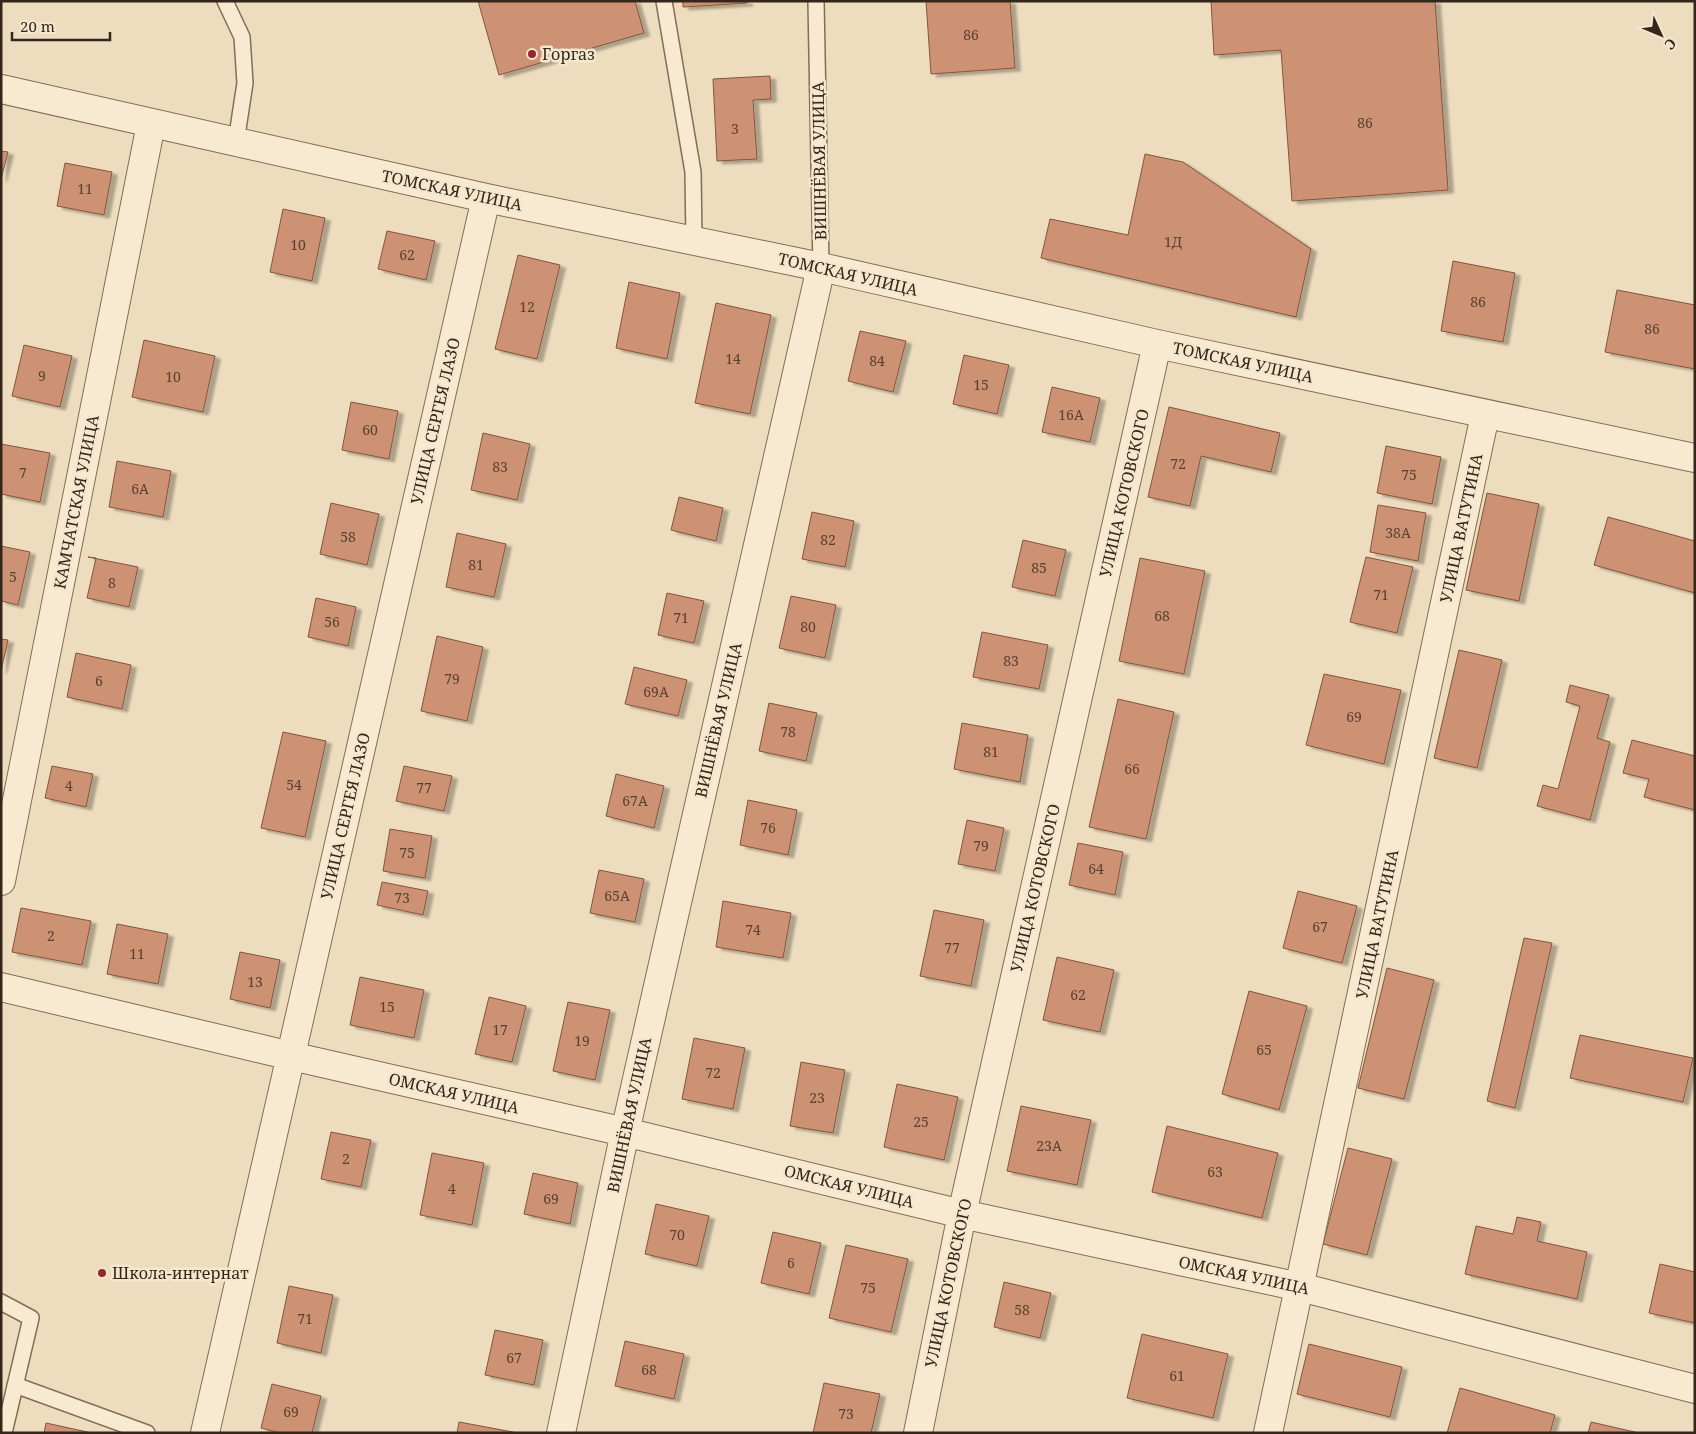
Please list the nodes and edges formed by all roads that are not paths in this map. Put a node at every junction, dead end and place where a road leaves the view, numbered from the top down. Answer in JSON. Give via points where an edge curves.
{"nodes":[{"id":1,"x":225,"y":1,"type":"edge"},
{"id":2,"x":664,"y":1,"type":"edge"},
{"id":3,"x":816,"y":1,"type":"edge"},
{"id":4,"x":1,"y":89,"type":"edge"},
{"id":5,"x":151,"y":124,"type":"junction"},
{"id":6,"x":236,"y":142,"type":"junction"},
{"id":7,"x":486,"y":198,"type":"junction"},
{"id":8,"x":694,"y":241,"type":"junction"},
{"id":9,"x":821,"y":267,"type":"junction"},
{"id":10,"x":1157,"y":344,"type":"junction"},
{"id":11,"x":1485,"y":415,"type":"junction"},
{"id":12,"x":1695,"y":458,"type":"edge"},
{"id":13,"x":1,"y":881,"type":"edge"},
{"id":14,"x":1,"y":987,"type":"edge"},
{"id":15,"x":291,"y":1056,"type":"junction"},
{"id":16,"x":625,"y":1132,"type":"junction"},
{"id":17,"x":962,"y":1214,"type":"junction"},
{"id":18,"x":1300,"y":1287,"type":"junction"},
{"id":19,"x":1,"y":1302,"type":"edge"},
{"id":20,"x":15,"y":1385,"type":"junction"},
{"id":21,"x":1695,"y":1389,"type":"edge"},
{"id":22,"x":4,"y":1433,"type":"edge"},
{"id":23,"x":147,"y":1433,"type":"edge"},
{"id":24,"x":205,"y":1433,"type":"edge"},
{"id":25,"x":561,"y":1433,"type":"edge"},
{"id":26,"x":918,"y":1433,"type":"edge"},
{"id":27,"x":1268,"y":1433,"type":"edge"}],
"edges":[{"from":1,"to":6,"type":"lane","via":[[242,37],[244,83]]},
{"from":2,"to":8,"type":"lane","via":[[693,172]]},
{"from":3,"to":9,"type":"lane","name":"ВИШНЁВАЯ УЛИЦА"},
{"from":4,"to":5,"type":"street","name":"ТОМСКАЯ УЛИЦА"},
{"from":5,"to":6,"type":"street","name":"ТОМСКАЯ УЛИЦА"},
{"from":5,"to":13,"type":"street","name":"КАМЧАТСКАЯ УЛИЦА"},
{"from":6,"to":7,"type":"street","name":"ТОМСКАЯ УЛИЦА"},
{"from":7,"to":8,"type":"street","name":"ТОМСКАЯ УЛИЦА"},
{"from":7,"to":15,"type":"street","name":"УЛИЦА СЕРГЕЯ ЛАЗО"},
{"from":8,"to":9,"type":"street","name":"ТОМСКАЯ УЛИЦА"},
{"from":9,"to":10,"type":"street","name":"ТОМСКАЯ УЛИЦА"},
{"from":9,"to":16,"type":"street","name":"ВИШНЁВАЯ УЛИЦА"},
{"from":10,"to":11,"type":"street","name":"ТОМСКАЯ УЛИЦА"},
{"from":10,"to":17,"type":"street","name":"УЛИЦА КОТОВСКОГО"},
{"from":11,"to":12,"type":"street","name":"ТОМСКАЯ УЛИЦА"},
{"from":11,"to":18,"type":"street","name":"УЛИЦА ВАТУТИНА"},
{"from":14,"to":15,"type":"street","name":"ОМСКАЯ УЛИЦА"},
{"from":15,"to":16,"type":"street","name":"ОМСКАЯ УЛИЦА"},
{"from":15,"to":24,"type":"street","name":"УЛИЦА СЕРГЕЯ ЛАЗО"},
{"from":16,"to":17,"type":"street","name":"ОМСКАЯ УЛИЦА"},
{"from":16,"to":25,"type":"street","name":"ВИШНЁВАЯ УЛИЦА"},
{"from":17,"to":18,"type":"street","name":"ОМСКАЯ УЛИЦА"},
{"from":17,"to":26,"type":"street","name":"УЛИЦА КОТОВСКОГО"},
{"from":18,"to":21,"type":"street","name":"ОМСКАЯ УЛИЦА"},
{"from":18,"to":27,"type":"street","name":"УЛИЦА ВАТУТИНА"},
{"from":19,"to":20,"type":"lane","via":[[31,1318]]},
{"from":20,"to":22,"type":"lane"},
{"from":20,"to":23,"type":"lane"}]}
